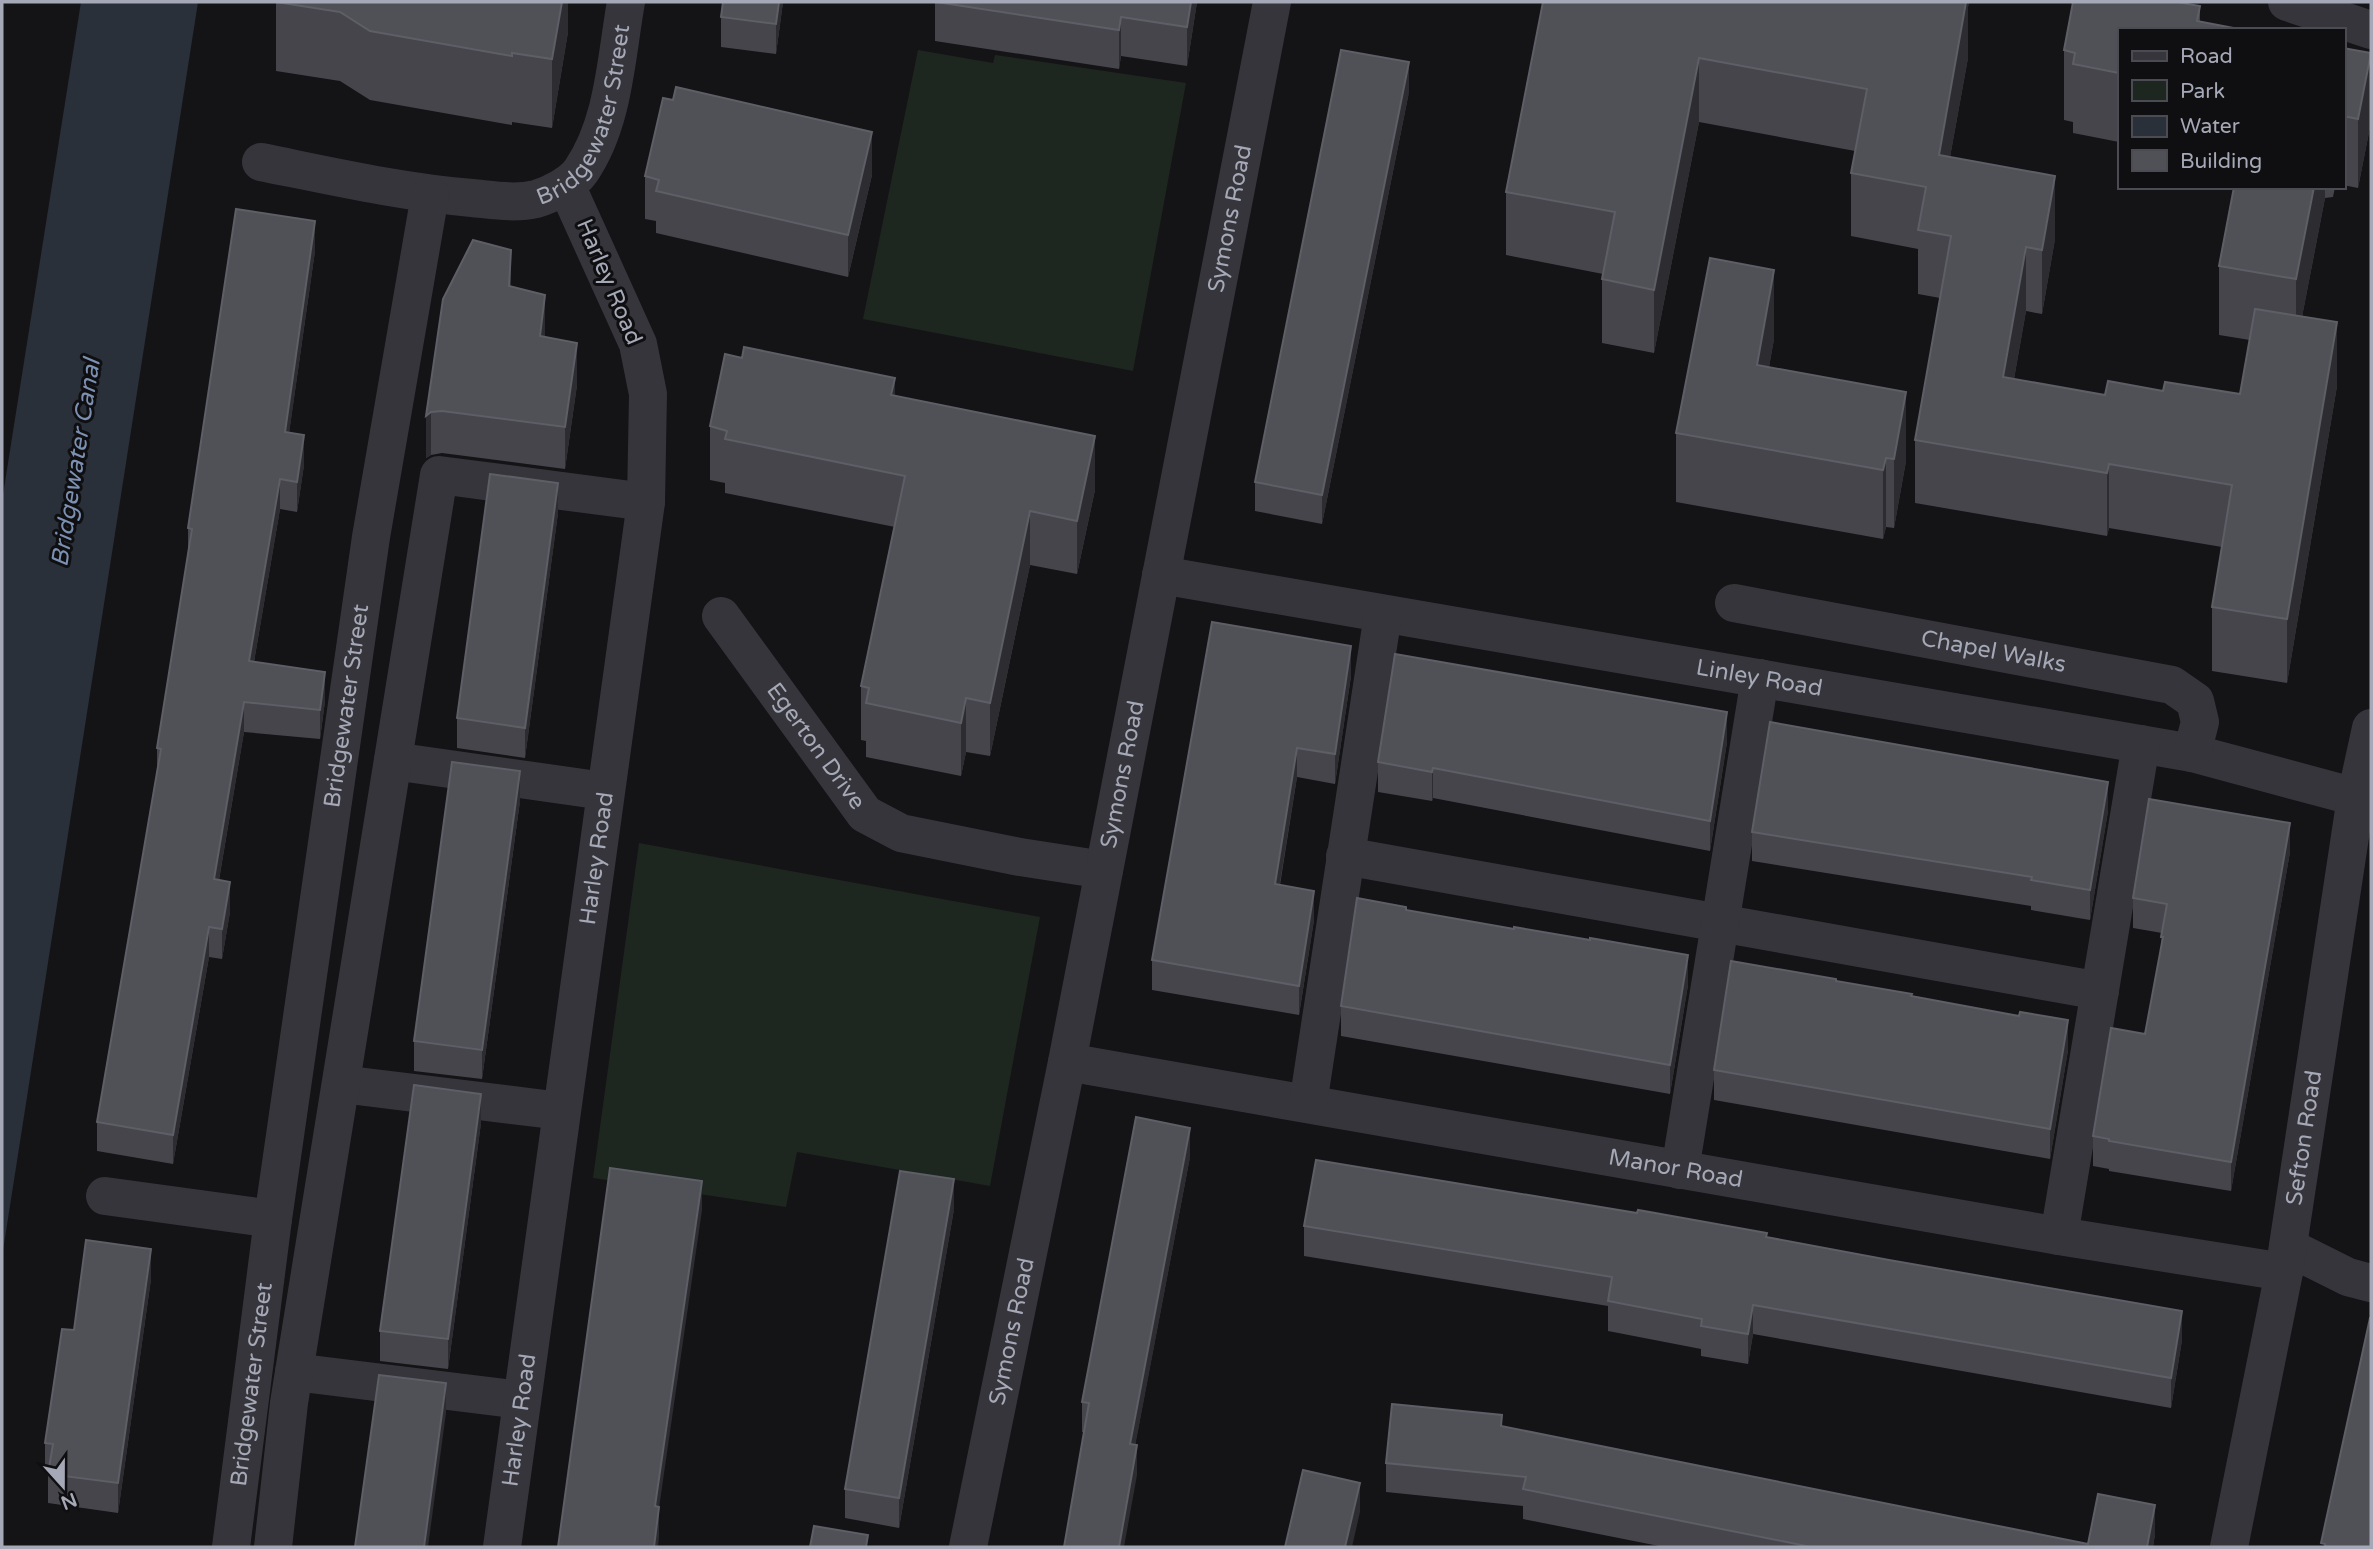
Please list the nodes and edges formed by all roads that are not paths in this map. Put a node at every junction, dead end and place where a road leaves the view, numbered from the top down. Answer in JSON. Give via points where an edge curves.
{"nodes":[{"id":1,"x":626,"y":2,"type":"edge"},
{"id":2,"x":1272,"y":2,"type":"edge"},
{"id":3,"x":2287,"y":2,"type":"edge"},
{"id":4,"x":2371,"y":30,"type":"edge"},
{"id":5,"x":261,"y":162,"type":"dead end"},
{"id":6,"x":566,"y":184,"type":"junction"},
{"id":7,"x":430,"y":195,"type":"junction"},
{"id":8,"x":646,"y":502,"type":"junction"},
{"id":9,"x":1161,"y":575,"type":"junction"},
{"id":10,"x":1734,"y":603,"type":"dead end"},
{"id":11,"x":1383,"y":614,"type":"junction"},
{"id":12,"x":721,"y":616,"type":"dead end"},
{"id":13,"x":1760,"y":678,"type":"junction"},
{"id":14,"x":2371,"y":728,"type":"edge"},
{"id":15,"x":2141,"y":744,"type":"junction"},
{"id":16,"x":2192,"y":753,"type":"junction"},
{"id":17,"x":393,"y":761,"type":"junction"},
{"id":18,"x":604,"y":791,"type":"junction"},
{"id":19,"x":2356,"y":797,"type":"junction"},
{"id":20,"x":1345,"y":856,"type":"junction"},
{"id":21,"x":1104,"y":870,"type":"junction"},
{"id":22,"x":1721,"y":923,"type":"junction"},
{"id":23,"x":2100,"y":990,"type":"junction"},
{"id":24,"x":1067,"y":1062,"type":"junction"},
{"id":25,"x":341,"y":1084,"type":"junction"},
{"id":26,"x":1308,"y":1104,"type":"junction"},
{"id":27,"x":561,"y":1111,"type":"junction"},
{"id":28,"x":1681,"y":1170,"type":"junction"},
{"id":29,"x":105,"y":1196,"type":"dead end"},
{"id":30,"x":273,"y":1219,"type":"junction"},
{"id":31,"x":2059,"y":1236,"type":"junction"},
{"id":32,"x":2286,"y":1259,"type":"junction"},
{"id":33,"x":2371,"y":1283,"type":"edge"},
{"id":34,"x":295,"y":1372,"type":"junction"},
{"id":35,"x":522,"y":1400,"type":"junction"},
{"id":36,"x":232,"y":1547,"type":"edge"},
{"id":37,"x":273,"y":1547,"type":"edge"},
{"id":38,"x":502,"y":1547,"type":"edge"},
{"id":39,"x":968,"y":1547,"type":"edge"},
{"id":40,"x":2228,"y":1547,"type":"edge"}],
"edges":[{"from":1,"to":6,"type":"street","name":"Bridgewater Street","via":[[597,142],[579,173]]},
{"from":2,"to":9,"type":"street","name":"Symons Road"},
{"from":3,"to":4,"type":"street"},
{"from":5,"to":7,"type":"street","name":"Bridgewater Street"},
{"from":6,"to":7,"type":"street","name":"Bridgewater Street","via":[[537,199]]},
{"from":6,"to":8,"type":"street","name":"Harley Road","via":[[638,344],[649,394]]},
{"from":7,"to":30,"type":"street","name":"Bridgewater Street","via":[[371,537]]},
{"from":8,"to":17,"type":"street","via":[[439,475]]},
{"from":8,"to":18,"type":"street","name":"Harley Road"},
{"from":9,"to":11,"type":"street","name":"Linley Road"},
{"from":9,"to":21,"type":"street","name":"Symons Road"},
{"from":10,"to":16,"type":"street","name":"Chapel Walks","via":[[2172,685],[2195,701],[2200,722]]},
{"from":11,"to":13,"type":"street","name":"Linley Road"},
{"from":11,"to":20,"type":"street"},
{"from":12,"to":21,"type":"street","name":"Egerton Drive","via":[[865,814],[901,832]]},
{"from":13,"to":15,"type":"street","name":"Linley Road"},
{"from":13,"to":22,"type":"street"},
{"from":14,"to":19,"type":"street","name":"Sefton Road"},
{"from":15,"to":16,"type":"street","name":"Linley Road"},
{"from":15,"to":23,"type":"street"},
{"from":16,"to":19,"type":"street","name":"Linley Road"},
{"from":17,"to":18,"type":"street"},
{"from":17,"to":25,"type":"street"},
{"from":18,"to":27,"type":"street","name":"Harley Road"},
{"from":19,"to":32,"type":"street","name":"Sefton Road"},
{"from":20,"to":22,"type":"street"},
{"from":20,"to":26,"type":"street"},
{"from":21,"to":24,"type":"street","name":"Symons Road"},
{"from":22,"to":23,"type":"street"},
{"from":22,"to":28,"type":"street"},
{"from":23,"to":31,"type":"street"},
{"from":24,"to":26,"type":"street","name":"Manor Road"},
{"from":24,"to":39,"type":"street","name":"Symons Road"},
{"from":25,"to":27,"type":"street"},
{"from":25,"to":34,"type":"street"},
{"from":26,"to":28,"type":"street","name":"Manor Road"},
{"from":27,"to":35,"type":"street","name":"Harley Road"},
{"from":28,"to":31,"type":"street","name":"Manor Road"},
{"from":29,"to":30,"type":"street"},
{"from":30,"to":36,"type":"street","name":"Bridgewater Street"},
{"from":31,"to":32,"type":"street","name":"Manor Road"},
{"from":32,"to":33,"type":"street","name":"Manor Road"},
{"from":32,"to":40,"type":"street","name":"Sefton Road"},
{"from":34,"to":35,"type":"street"},
{"from":34,"to":37,"type":"street"},
{"from":35,"to":38,"type":"street","name":"Harley Road"}]}
